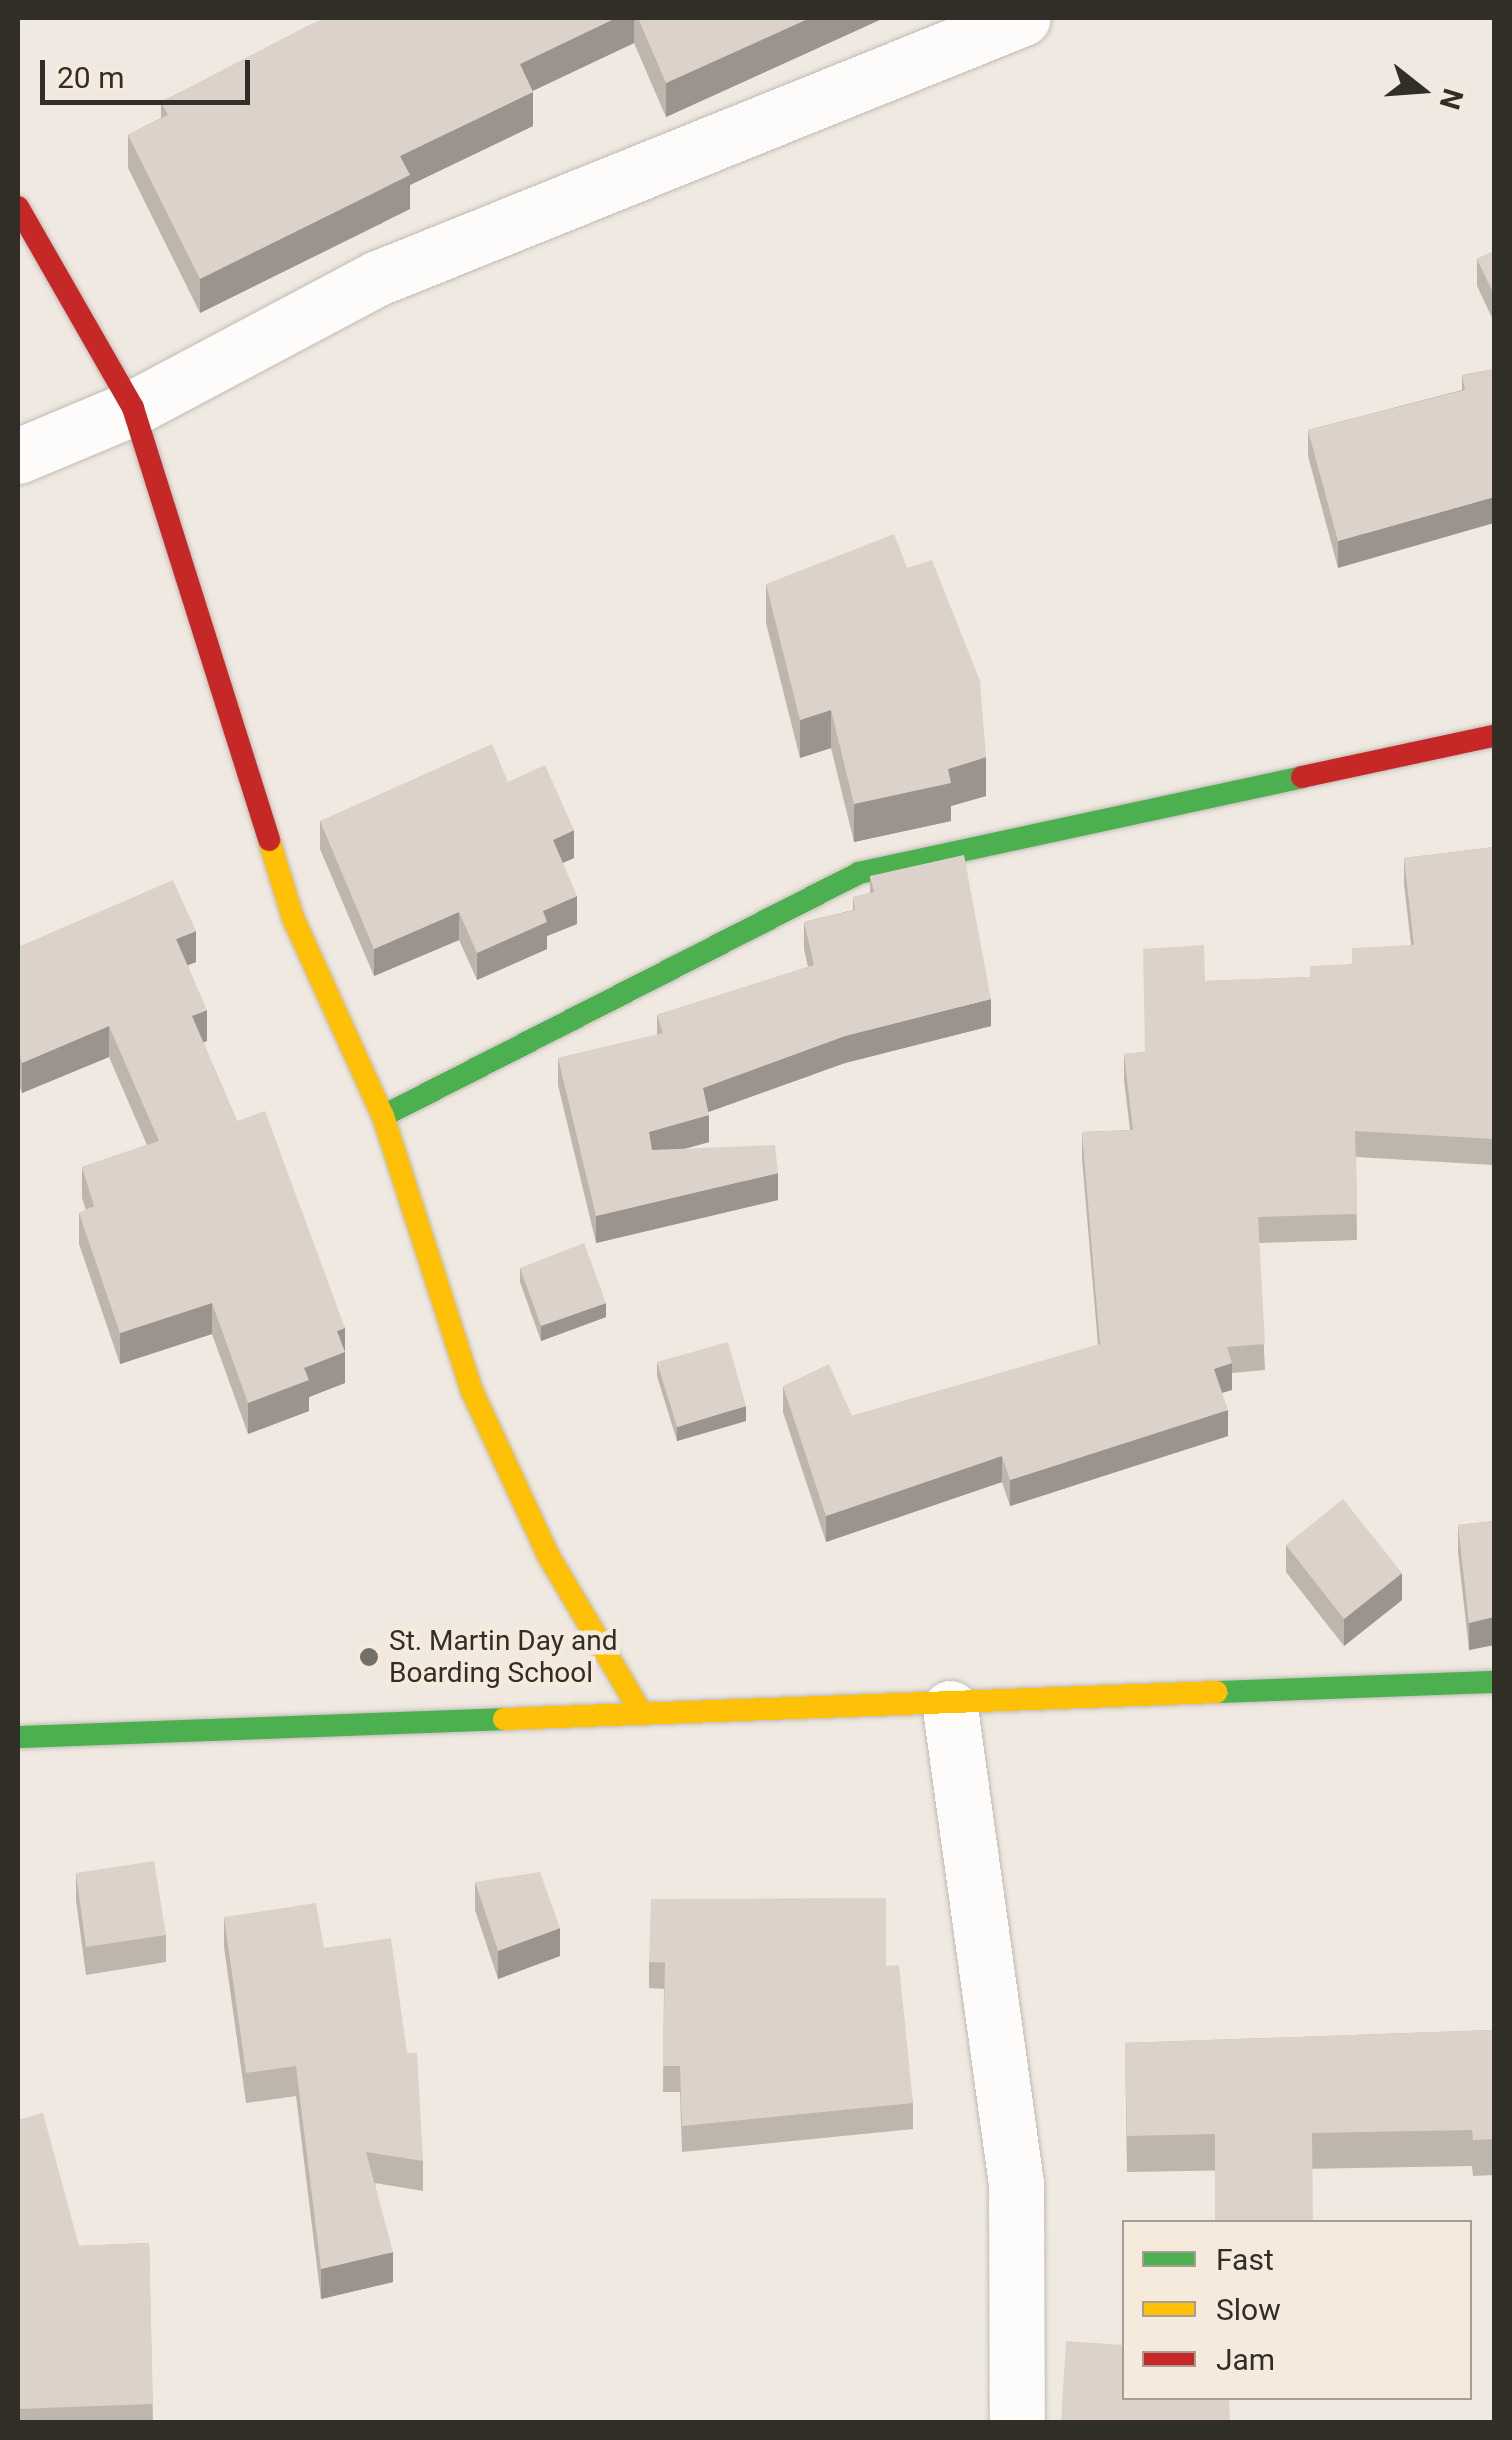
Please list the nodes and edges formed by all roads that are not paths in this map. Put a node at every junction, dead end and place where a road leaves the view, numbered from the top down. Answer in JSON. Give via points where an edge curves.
{"nodes":[{"id":1,"x":1023,"y":18,"type":"edge"},
{"id":2,"x":18,"y":207,"type":"edge"},
{"id":3,"x":133,"y":408,"type":"junction"},
{"id":4,"x":18,"y":456,"type":"edge"},
{"id":5,"x":1494,"y":736,"type":"edge"},
{"id":6,"x":383,"y":1116,"type":"junction"},
{"id":7,"x":1494,"y":1682,"type":"edge"},
{"id":8,"x":950,"y":1708,"type":"junction"},
{"id":9,"x":642,"y":1714,"type":"junction"},
{"id":10,"x":18,"y":1737,"type":"edge"},
{"id":11,"x":1018,"y":2422,"type":"edge"}],
"edges":[{"from":1,"to":3,"type":"street","via":[[378,278]]},
{"from":2,"to":3,"type":"street"},
{"from":3,"to":4,"type":"street"},
{"from":3,"to":6,"type":"street","via":[[293,918]]},
{"from":5,"to":6,"type":"street","via":[[859,874]]},
{"from":6,"to":9,"type":"street","via":[[472,1391],[548,1555]]},
{"from":7,"to":8,"type":"street"},
{"from":8,"to":9,"type":"street"},
{"from":8,"to":11,"type":"street","via":[[1016,2183]]},
{"from":9,"to":10,"type":"street"}]}
